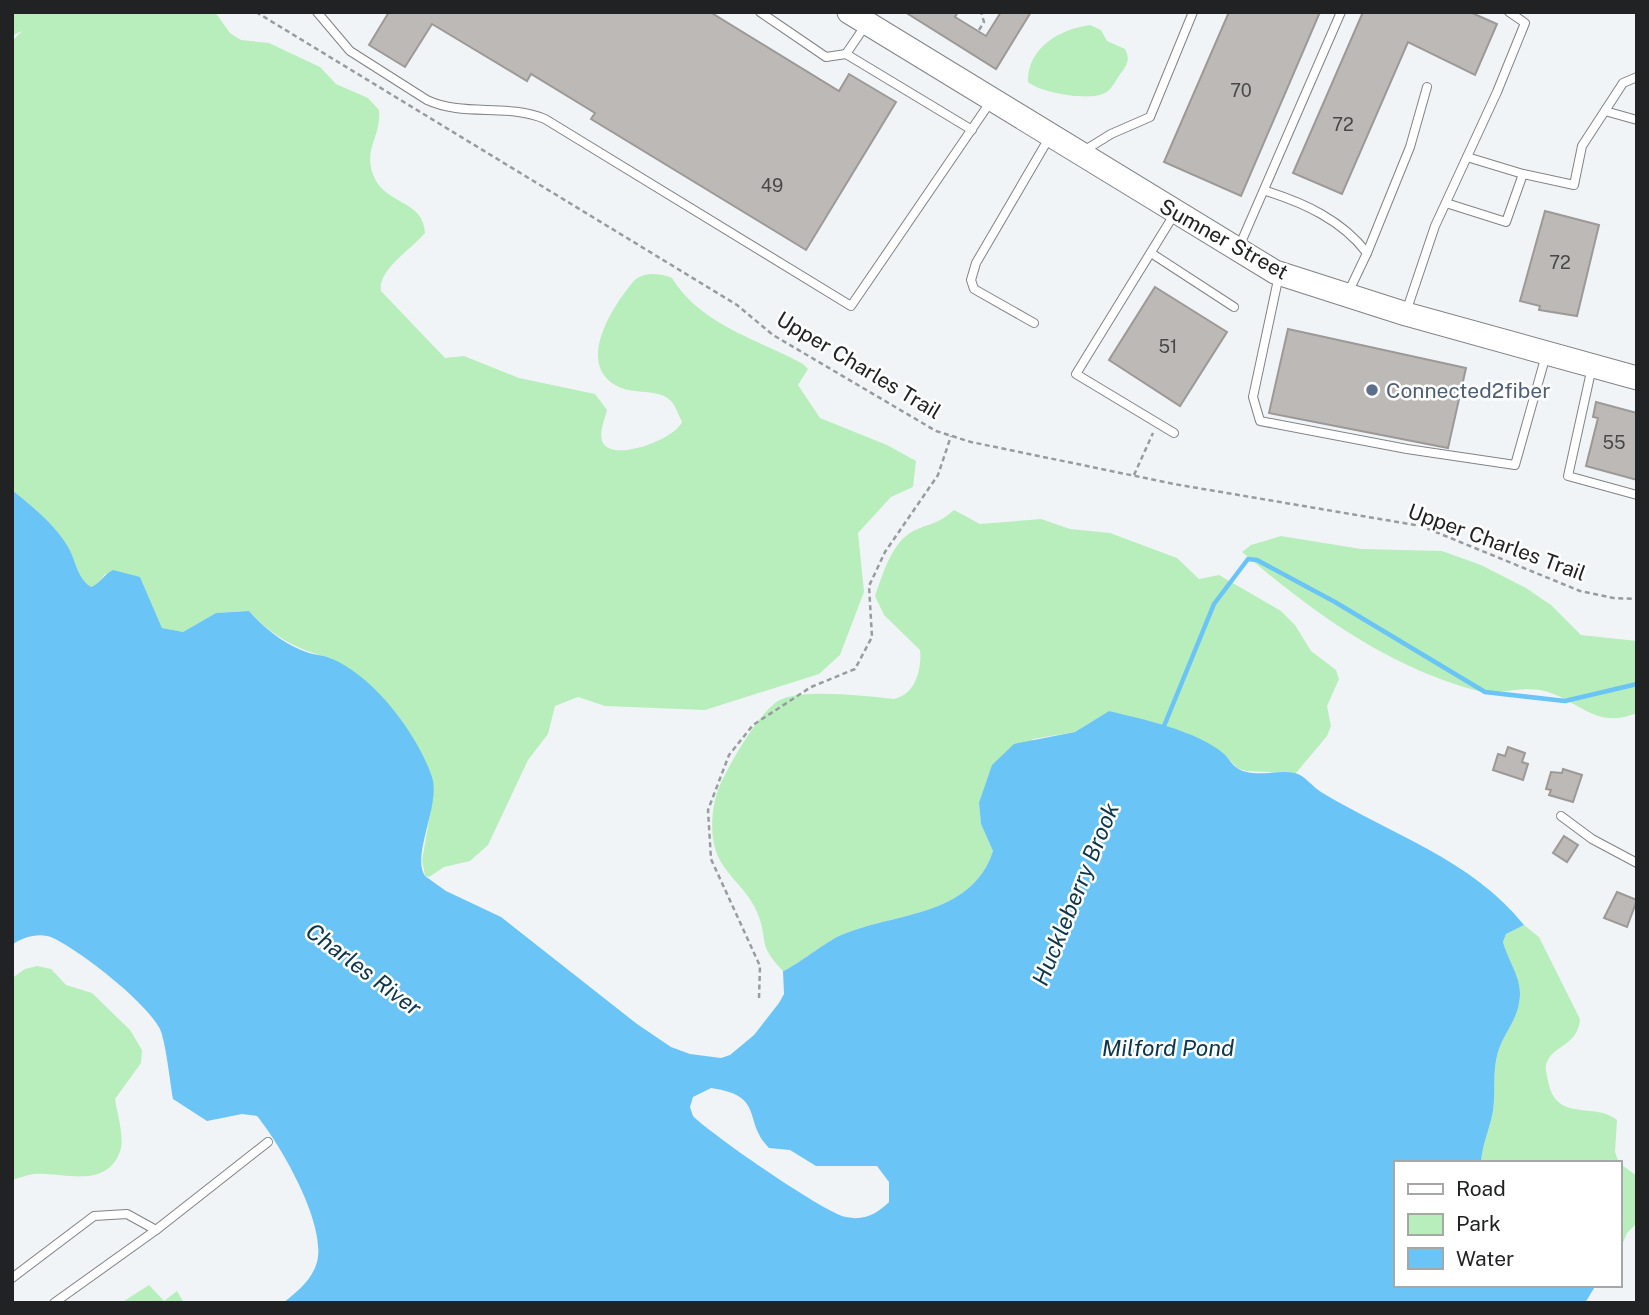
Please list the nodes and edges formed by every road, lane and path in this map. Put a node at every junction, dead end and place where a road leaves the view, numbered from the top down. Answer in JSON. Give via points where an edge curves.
{"nodes":[{"id":1,"x":256,"y":12,"type":"edge"},
{"id":2,"x":317,"y":12,"type":"edge"},
{"id":3,"x":760,"y":12,"type":"edge"},
{"id":4,"x":981,"y":12,"type":"edge"},
{"id":5,"x":1193,"y":12,"type":"edge"},
{"id":6,"x":1340,"y":12,"type":"edge"},
{"id":7,"x":1509,"y":12,"type":"edge"},
{"id":8,"x":858,"y":18,"type":"edge"},
{"id":9,"x":979,"y":30,"type":"dead end"},
{"id":10,"x":846,"y":54,"type":"junction"},
{"id":11,"x":1637,"y":77,"type":"edge"},
{"id":12,"x":1427,"y":87,"type":"dead end"},
{"id":13,"x":992,"y":100,"type":"junction"},
{"id":14,"x":1605,"y":111,"type":"junction"},
{"id":15,"x":1637,"y":120,"type":"edge"},
{"id":16,"x":972,"y":130,"type":"junction"},
{"id":17,"x":1051,"y":136,"type":"junction"},
{"id":18,"x":1080,"y":154,"type":"junction"},
{"id":19,"x":1467,"y":157,"type":"junction"},
{"id":20,"x":1523,"y":174,"type":"junction"},
{"id":21,"x":1266,"y":191,"type":"junction"},
{"id":22,"x":1446,"y":203,"type":"junction"},
{"id":23,"x":1175,"y":213,"type":"junction"},
{"id":24,"x":1237,"y":251,"type":"junction"},
{"id":25,"x":1151,"y":253,"type":"junction"},
{"id":26,"x":1367,"y":253,"type":"junction"},
{"id":27,"x":1280,"y":273,"type":"junction"},
{"id":28,"x":1346,"y":297,"type":"junction"},
{"id":29,"x":1234,"y":307,"type":"dead end"},
{"id":30,"x":1406,"y":314,"type":"junction"},
{"id":31,"x":1034,"y":323,"type":"dead end"},
{"id":32,"x":1547,"y":352,"type":"junction"},
{"id":33,"x":1592,"y":365,"type":"junction"},
{"id":34,"x":1637,"y":378,"type":"edge"},
{"id":35,"x":1158,"y":424,"type":"junction"},
{"id":36,"x":1174,"y":433,"type":"dead end"},
{"id":37,"x":951,"y":436,"type":"junction"},
{"id":38,"x":1134,"y":476,"type":"junction"},
{"id":39,"x":1637,"y":495,"type":"edge"},
{"id":40,"x":1637,"y":599,"type":"edge"},
{"id":41,"x":1561,"y":816,"type":"dead end"},
{"id":42,"x":1637,"y":863,"type":"edge"},
{"id":43,"x":759,"y":998,"type":"dead end"},
{"id":44,"x":268,"y":1142,"type":"dead end"},
{"id":45,"x":156,"y":1230,"type":"junction"},
{"id":46,"x":12,"y":1278,"type":"edge"},
{"id":47,"x":54,"y":1303,"type":"edge"}],
"edges":[{"from":1,"to":37,"type":"path","name":"Upper Charles Trail","via":[[737,305],[774,335]]},
{"from":2,"to":16,"type":"lane","via":[[350,51],[428,100],[545,119],[851,306]]},
{"from":3,"to":10,"type":"lane","via":[[826,57]]},
{"from":4,"to":9,"type":"path","via":[[984,22]]},
{"from":5,"to":18,"type":"lane","via":[[1150,117]]},
{"from":6,"to":21,"type":"lane"},
{"from":7,"to":19,"type":"lane","via":[[1525,23]]},
{"from":8,"to":10,"type":"lane"},
{"from":8,"to":13,"type":"street","name":"Sumner Street"},
{"from":10,"to":16,"type":"lane"},
{"from":11,"to":14,"type":"lane","via":[[1623,83]]},
{"from":12,"to":26,"type":"lane","via":[[1410,148]]},
{"from":13,"to":16,"type":"lane"},
{"from":13,"to":17,"type":"street","name":"Sumner Street"},
{"from":14,"to":15,"type":"lane"},
{"from":14,"to":20,"type":"lane","via":[[1582,146],[1574,185]]},
{"from":17,"to":18,"type":"street","name":"Sumner Street"},
{"from":17,"to":31,"type":"lane","via":[[976,263],[971,280],[974,289]]},
{"from":18,"to":23,"type":"street","name":"Sumner Street"},
{"from":19,"to":20,"type":"lane"},
{"from":19,"to":22,"type":"lane"},
{"from":20,"to":22,"type":"lane","via":[[1506,222]]},
{"from":21,"to":24,"type":"lane"},
{"from":21,"to":26,"type":"lane","via":[[1301,202],[1354,236]]},
{"from":22,"to":30,"type":"lane"},
{"from":23,"to":24,"type":"street","name":"Sumner Street"},
{"from":23,"to":25,"type":"lane"},
{"from":24,"to":27,"type":"street","name":"Sumner Street"},
{"from":25,"to":29,"type":"lane"},
{"from":25,"to":35,"type":"lane","via":[[1076,374]]},
{"from":26,"to":28,"type":"lane"},
{"from":27,"to":28,"type":"street","name":"Sumner Street"},
{"from":27,"to":32,"type":"lane","via":[[1253,397],[1260,421],[1515,465]]},
{"from":28,"to":30,"type":"street","name":"Sumner Street"},
{"from":30,"to":32,"type":"street","name":"Sumner Street"},
{"from":32,"to":33,"type":"street","name":"Sumner Street"},
{"from":33,"to":34,"type":"street","name":"Sumner Street"},
{"from":33,"to":39,"type":"lane","via":[[1568,476]]},
{"from":35,"to":36,"type":"lane"},
{"from":35,"to":38,"type":"path"},
{"from":37,"to":38,"type":"path","name":"Upper Charles Trail"},
{"from":37,"to":43,"type":"path","via":[[938,475],[885,552],[869,586],[872,637],[855,669],[811,687],[753,725],[729,755],[708,810],[711,859],[760,966]]},
{"from":38,"to":40,"type":"path","name":"Upper Charles Trail","via":[[1280,505],[1421,526],[1580,591]]},
{"from":41,"to":42,"type":"lane"},
{"from":44,"to":45,"type":"lane"},
{"from":45,"to":46,"type":"lane","via":[[127,1214],[94,1216]]},
{"from":45,"to":47,"type":"lane"}]}
